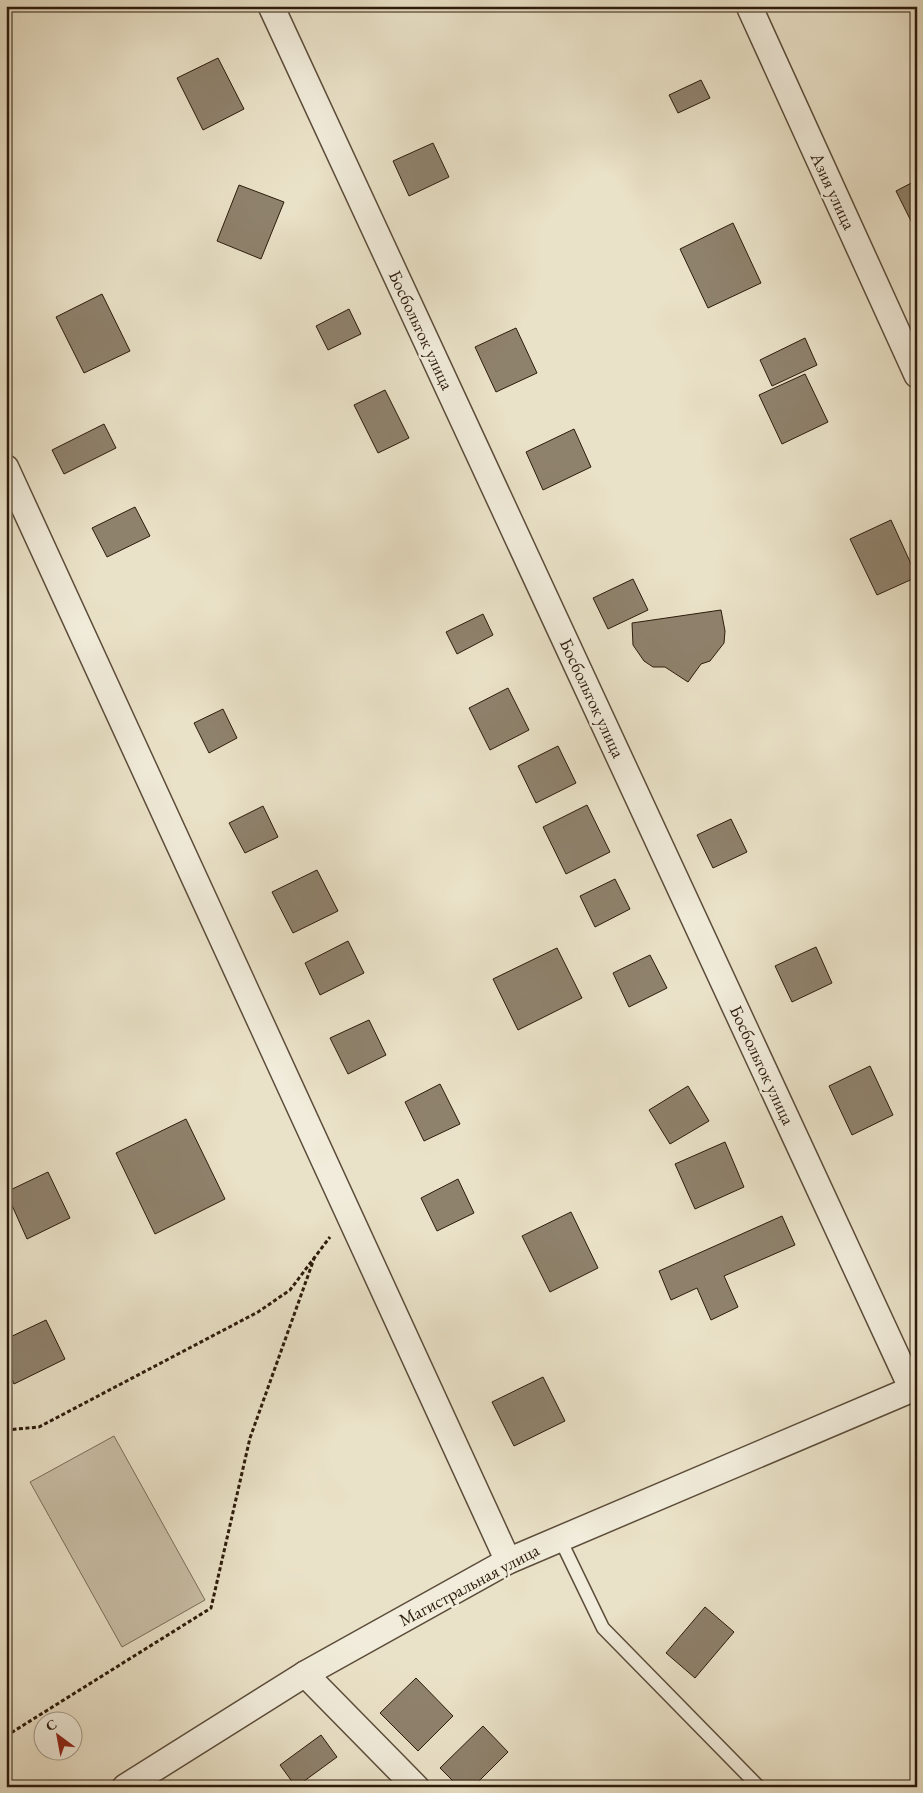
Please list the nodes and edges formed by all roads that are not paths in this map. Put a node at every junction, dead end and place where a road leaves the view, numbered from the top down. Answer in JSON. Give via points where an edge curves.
{"nodes":[{"id":1,"x":271,"y":6,"type":"edge"},
{"id":2,"x":749,"y":6,"type":"edge"},
{"id":3,"x":917,"y":375,"type":"edge"},
{"id":4,"x":6,"y":468,"type":"edge"},
{"id":5,"x":914,"y":1388,"type":"edge"},
{"id":6,"x":560,"y":1539,"type":"junction"},
{"id":7,"x":508,"y":1561,"type":"junction"},
{"id":8,"x":305,"y":1674,"type":"junction"},
{"id":9,"x":125,"y":1787,"type":"edge"},
{"id":10,"x":416,"y":1787,"type":"edge"},
{"id":11,"x":759,"y":1787,"type":"edge"}],
"edges":[{"from":1,"to":5,"type":"street","name":"Босбольток улица"},
{"from":2,"to":3,"type":"street","name":"Азия улица"},
{"from":4,"to":7,"type":"street"},
{"from":5,"to":6,"type":"street","name":"Магистральная улица"},
{"from":6,"to":7,"type":"street","name":"Магистральная улица"},
{"from":6,"to":11,"type":"lane","via":[[603,1628]]},
{"from":7,"to":8,"type":"street","name":"Магистральная улица"},
{"from":8,"to":9,"type":"street","name":"Магистральная улица"},
{"from":8,"to":10,"type":"street"}]}
